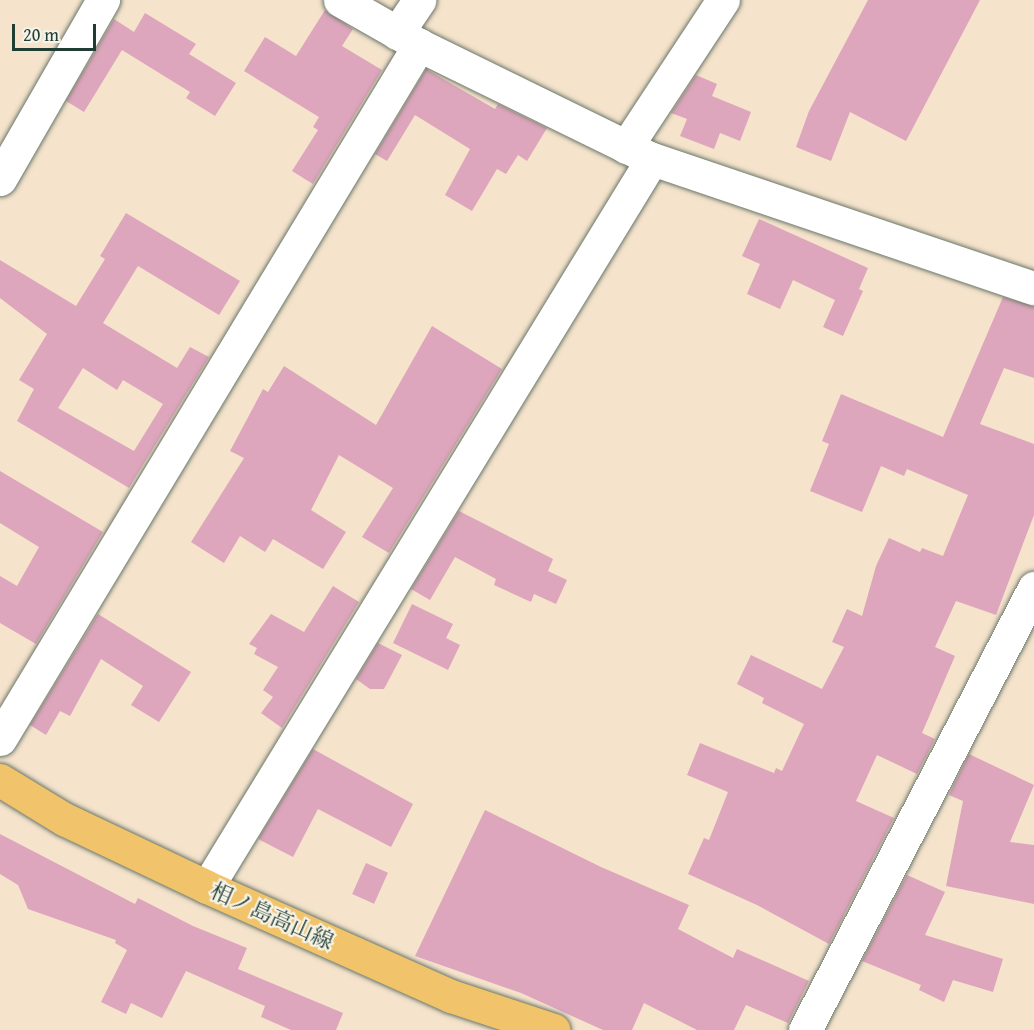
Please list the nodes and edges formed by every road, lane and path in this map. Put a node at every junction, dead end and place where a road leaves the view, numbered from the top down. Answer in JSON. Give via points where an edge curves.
{"nodes":[{"id":1,"x":103,"y":0,"type":"edge"},
{"id":2,"x":340,"y":0,"type":"edge"},
{"id":3,"x":419,"y":0,"type":"edge"},
{"id":4,"x":723,"y":0,"type":"edge"},
{"id":5,"x":408,"y":39,"type":"junction"},
{"id":6,"x":639,"y":153,"type":"junction"},
{"id":7,"x":0,"y":179,"type":"edge"},
{"id":8,"x":1034,"y":288,"type":"edge"},
{"id":9,"x":1034,"y":588,"type":"edge"},
{"id":10,"x":0,"y":739,"type":"edge"},
{"id":11,"x":0,"y":780,"type":"edge"},
{"id":12,"x":207,"y":887,"type":"junction"},
{"id":13,"x":554,"y":1030,"type":"edge"},
{"id":14,"x":806,"y":1030,"type":"edge"}],
"edges":[{"from":1,"to":7,"type":"street"},
{"from":2,"to":5,"type":"street"},
{"from":3,"to":5,"type":"street"},
{"from":4,"to":6,"type":"street"},
{"from":5,"to":6,"type":"street"},
{"from":5,"to":10,"type":"street"},
{"from":6,"to":8,"type":"street"},
{"from":6,"to":12,"type":"street"},
{"from":9,"to":14,"type":"street"},
{"from":11,"to":12,"type":"main road","name":"相ノ島高山線","via":[[64,819]]},
{"from":12,"to":13,"type":"main road","name":"相ノ島高山線","via":[[451,996]]}]}
